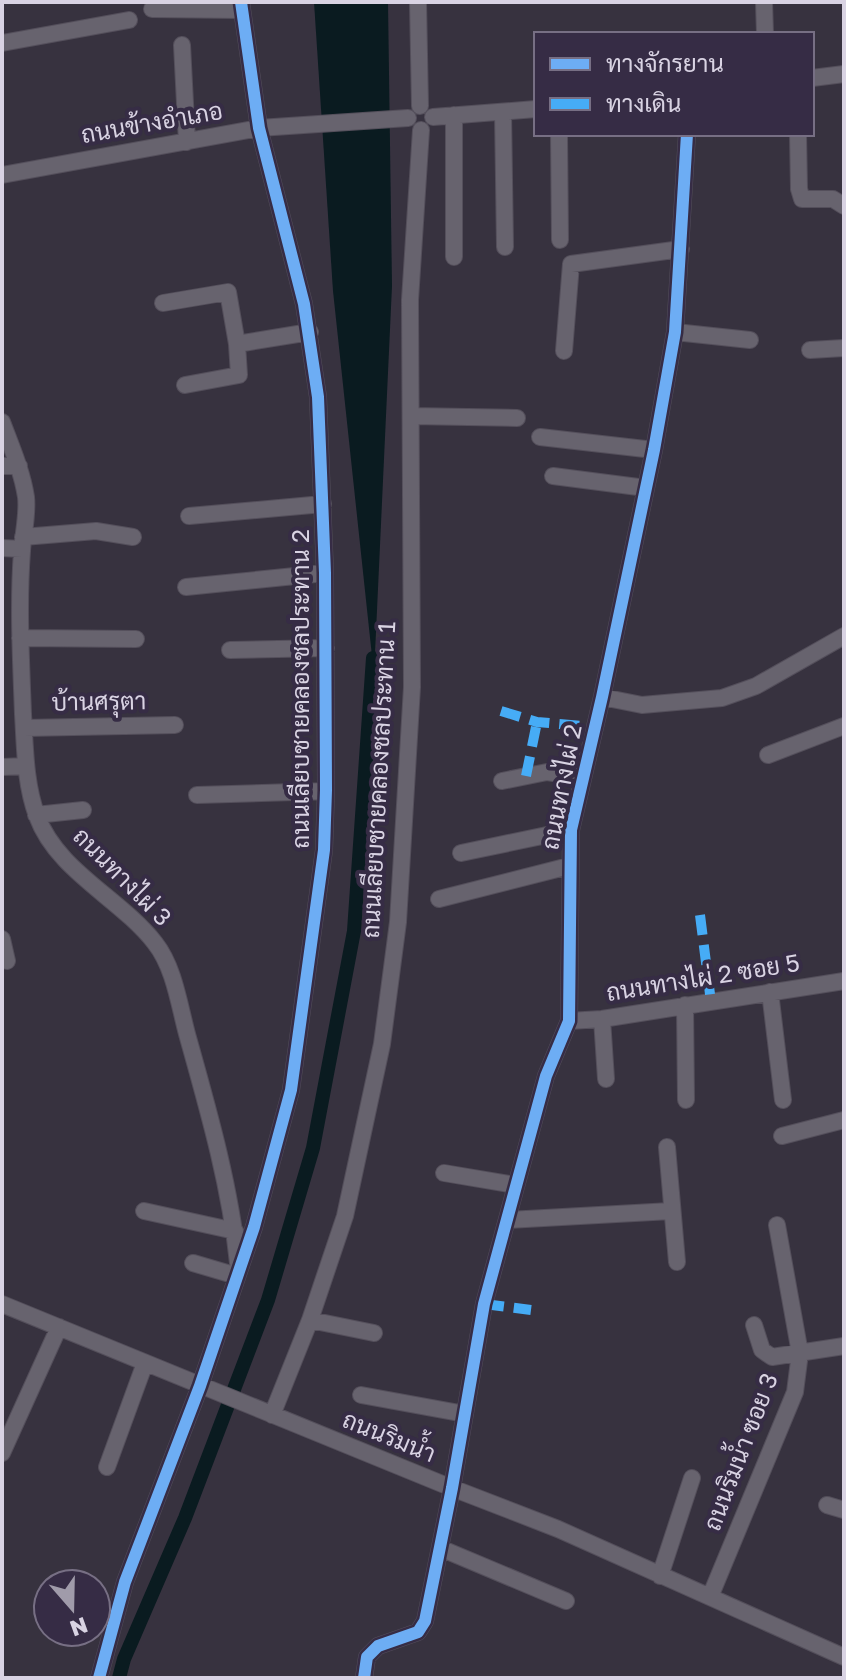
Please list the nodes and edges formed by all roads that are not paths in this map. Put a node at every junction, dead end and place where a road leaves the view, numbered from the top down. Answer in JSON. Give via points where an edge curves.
{"nodes":[{"id":1,"x":418,"y":2,"type":"edge"},
{"id":2,"x":764,"y":2,"type":"edge"},
{"id":3,"x":241,"y":6,"type":"edge"},
{"id":4,"x":152,"y":9,"type":"dead end"},
{"id":5,"x":129,"y":20,"type":"dead end"},
{"id":6,"x":765,"y":32,"type":"edge"},
{"id":7,"x":2,"y":43,"type":"edge"},
{"id":8,"x":182,"y":45,"type":"dead end"},
{"id":9,"x":844,"y":74,"type":"edge"},
{"id":10,"x":814,"y":78,"type":"edge"},
{"id":11,"x":420,"y":106,"type":"junction"},
{"id":12,"x":534,"y":109,"type":"edge"},
{"id":13,"x":503,"y":112,"type":"junction"},
{"id":14,"x":454,"y":115,"type":"junction"},
{"id":15,"x":433,"y":117,"type":"junction"},
{"id":16,"x":403,"y":119,"type":"junction"},
{"id":17,"x":267,"y":128,"type":"junction"},
{"id":18,"x":421,"y":130,"type":"junction"},
{"id":19,"x":559,"y":136,"type":"edge"},
{"id":20,"x":687,"y":136,"type":"edge"},
{"id":21,"x":798,"y":136,"type":"edge"},
{"id":22,"x":187,"y":142,"type":"junction"},
{"id":23,"x":2,"y":175,"type":"edge"},
{"id":24,"x":844,"y":206,"type":"edge"},
{"id":25,"x":560,"y":240,"type":"dead end"},
{"id":26,"x":505,"y":247,"type":"dead end"},
{"id":27,"x":681,"y":249,"type":"junction"},
{"id":28,"x":454,"y":257,"type":"dead end"},
{"id":29,"x":163,"y":303,"type":"dead end"},
{"id":30,"x":310,"y":332,"type":"junction"},
{"id":31,"x":675,"y":332,"type":"junction"},
{"id":32,"x":750,"y":340,"type":"dead end"},
{"id":33,"x":237,"y":344,"type":"junction"},
{"id":34,"x":844,"y":348,"type":"edge"},
{"id":35,"x":810,"y":350,"type":"dead end"},
{"id":36,"x":564,"y":351,"type":"dead end"},
{"id":37,"x":185,"y":385,"type":"dead end"},
{"id":38,"x":411,"y":416,"type":"junction"},
{"id":39,"x":517,"y":418,"type":"dead end"},
{"id":40,"x":2,"y":422,"type":"edge"},
{"id":41,"x":540,"y":437,"type":"dead end"},
{"id":42,"x":654,"y":450,"type":"junction"},
{"id":43,"x":10,"y":466,"type":"edge"},
{"id":44,"x":553,"y":476,"type":"dead end"},
{"id":45,"x":646,"y":488,"type":"junction"},
{"id":46,"x":323,"y":504,"type":"junction"},
{"id":47,"x":189,"y":516,"type":"dead end"},
{"id":48,"x":133,"y":537,"type":"dead end"},
{"id":49,"x":22,"y":543,"type":"junction"},
{"id":50,"x":2,"y":548,"type":"edge"},
{"id":51,"x":325,"y":573,"type":"junction"},
{"id":52,"x":186,"y":587,"type":"dead end"},
{"id":53,"x":844,"y":636,"type":"edge"},
{"id":54,"x":20,"y":638,"type":"junction"},
{"id":55,"x":136,"y":639,"type":"dead end"},
{"id":56,"x":326,"y":648,"type":"junction"},
{"id":57,"x":230,"y":650,"type":"dead end"},
{"id":58,"x":602,"y":697,"type":"junction"},
{"id":59,"x":175,"y":725,"type":"dead end"},
{"id":60,"x":844,"y":726,"type":"edge"},
{"id":61,"x":24,"y":728,"type":"junction"},
{"id":62,"x":768,"y":755,"type":"dead end"},
{"id":63,"x":26,"y":766,"type":"junction"},
{"id":64,"x":2,"y":767,"type":"edge"},
{"id":65,"x":582,"y":777,"type":"junction"},
{"id":66,"x":502,"y":781,"type":"dead end"},
{"id":67,"x":326,"y":791,"type":"junction"},
{"id":68,"x":197,"y":795,"type":"dead end"},
{"id":69,"x":83,"y":810,"type":"dead end"},
{"id":70,"x":36,"y":815,"type":"junction"},
{"id":71,"x":571,"y":830,"type":"junction"},
{"id":72,"x":461,"y":853,"type":"dead end"},
{"id":73,"x":569,"y":866,"type":"junction"},
{"id":74,"x":439,"y":899,"type":"dead end"},
{"id":75,"x":2,"y":939,"type":"edge"},
{"id":76,"x":7,"y":961,"type":"dead end"},
{"id":77,"x":844,"y":981,"type":"edge"},
{"id":78,"x":770,"y":992,"type":"junction"},
{"id":79,"x":685,"y":1005,"type":"junction"},
{"id":80,"x":602,"y":1019,"type":"junction"},
{"id":81,"x":569,"y":1021,"type":"junction"},
{"id":82,"x":606,"y":1079,"type":"dead end"},
{"id":83,"x":686,"y":1100,"type":"dead end"},
{"id":84,"x":783,"y":1100,"type":"dead end"},
{"id":85,"x":844,"y":1120,"type":"edge"},
{"id":86,"x":782,"y":1136,"type":"dead end"},
{"id":87,"x":667,"y":1147,"type":"dead end"},
{"id":88,"x":444,"y":1173,"type":"dead end"},
{"id":89,"x":515,"y":1185,"type":"junction"},
{"id":90,"x":144,"y":1211,"type":"dead end"},
{"id":91,"x":671,"y":1211,"type":"junction"},
{"id":92,"x":507,"y":1220,"type":"junction"},
{"id":93,"x":777,"y":1225,"type":"dead end"},
{"id":94,"x":235,"y":1231,"type":"junction"},
{"id":95,"x":677,"y":1262,"type":"dead end"},
{"id":96,"x":193,"y":1263,"type":"dead end"},
{"id":97,"x":238,"y":1273,"type":"junction"},
{"id":98,"x":2,"y":1304,"type":"edge"},
{"id":99,"x":310,"y":1320,"type":"junction"},
{"id":100,"x":754,"y":1325,"type":"dead end"},
{"id":101,"x":59,"y":1327,"type":"junction"},
{"id":102,"x":374,"y":1333,"type":"dead end"},
{"id":103,"x":844,"y":1346,"type":"edge"},
{"id":104,"x":800,"y":1353,"type":"junction"},
{"id":105,"x":145,"y":1363,"type":"junction"},
{"id":106,"x":203,"y":1387,"type":"junction"},
{"id":107,"x":361,"y":1395,"type":"dead end"},
{"id":108,"x":465,"y":1414,"type":"junction"},
{"id":109,"x":271,"y":1415,"type":"junction"},
{"id":110,"x":2,"y":1453,"type":"edge"},
{"id":111,"x":107,"y":1467,"type":"dead end"},
{"id":112,"x":692,"y":1478,"type":"dead end"},
{"id":113,"x":452,"y":1488,"type":"junction"},
{"id":114,"x":827,"y":1505,"type":"dead end"},
{"id":115,"x":844,"y":1510,"type":"edge"},
{"id":116,"x":440,"y":1548,"type":"junction"},
{"id":117,"x":660,"y":1576,"type":"junction"},
{"id":118,"x":710,"y":1597,"type":"junction"},
{"id":119,"x":566,"y":1601,"type":"dead end"},
{"id":120,"x":844,"y":1657,"type":"edge"},
{"id":121,"x":99,"y":1678,"type":"edge"},
{"id":122,"x":364,"y":1678,"type":"edge"}],
"edges":[{"from":1,"to":11,"type":"street"},
{"from":2,"to":6,"type":"street"},
{"from":3,"to":4,"type":"street"},
{"from":3,"to":17,"type":"street","name":"ถนนเลียบชายคลองชลประทาน 2"},
{"from":5,"to":7,"type":"street"},
{"from":8,"to":22,"type":"street"},
{"from":9,"to":10,"type":"street"},
{"from":11,"to":15,"type":"street"},
{"from":11,"to":16,"type":"street"},
{"from":12,"to":13,"type":"street"},
{"from":13,"to":14,"type":"street"},
{"from":13,"to":26,"type":"street"},
{"from":14,"to":15,"type":"street"},
{"from":14,"to":28,"type":"street"},
{"from":15,"to":18,"type":"street"},
{"from":16,"to":17,"type":"street","name":"ถนนข้างอำเภอ"},
{"from":16,"to":18,"type":"street"},
{"from":17,"to":22,"type":"street","name":"ถนนข้างอำเภอ"},
{"from":17,"to":30,"type":"street","name":"ถนนเลียบชายคลองชลประทาน 2"},
{"from":18,"to":38,"type":"street","name":"ถนนเลียบชายคลองชลประทาน 1","via":[[410,300]]},
{"from":19,"to":25,"type":"street"},
{"from":20,"to":27,"type":"street","name":"ถนนทางไผ่ 2"},
{"from":21,"to":24,"type":"street","via":[[802,199],[833,199]]},
{"from":22,"to":23,"type":"street","name":"ถนนข้างอำเภอ"},
{"from":27,"to":31,"type":"street","name":"ถนนทางไผ่ 2"},
{"from":27,"to":36,"type":"street","via":[[571,264]]},
{"from":29,"to":33,"type":"street","via":[[228,292]]},
{"from":30,"to":33,"type":"street"},
{"from":30,"to":46,"type":"street","name":"ถนนเลียบชายคลองชลประทาน 2"},
{"from":31,"to":32,"type":"street"},
{"from":31,"to":42,"type":"street","name":"ถนนทางไผ่ 2"},
{"from":33,"to":37,"type":"street","via":[[239,375]]},
{"from":34,"to":35,"type":"street"},
{"from":38,"to":39,"type":"street"},
{"from":38,"to":99,"type":"street","name":"ถนนเลียบชายคลองชลประทาน 1","via":[[412,687],[398,922],[382,1044],[345,1216]]},
{"from":40,"to":43,"type":"street","name":"ถนนทางไผ่ 3"},
{"from":41,"to":42,"type":"street"},
{"from":42,"to":45,"type":"street","name":"ถนนทางไผ่ 2"},
{"from":43,"to":49,"type":"street","name":"ถนนทางไผ่ 3","via":[[26,500]]},
{"from":44,"to":45,"type":"street"},
{"from":45,"to":58,"type":"street","name":"ถนนทางไผ่ 2"},
{"from":46,"to":47,"type":"street"},
{"from":46,"to":51,"type":"street","name":"ถนนเลียบชายคลองชลประทาน 2"},
{"from":48,"to":49,"type":"street","via":[[96,531]]},
{"from":49,"to":50,"type":"street"},
{"from":49,"to":54,"type":"street","name":"ถนนทางไผ่ 3"},
{"from":51,"to":52,"type":"street"},
{"from":51,"to":56,"type":"street","name":"ถนนเลียบชายคลองชลประทาน 2"},
{"from":53,"to":58,"type":"street","via":[[756,686],[722,698],[642,705]]},
{"from":54,"to":55,"type":"street"},
{"from":54,"to":61,"type":"street","name":"ถนนทางไผ่ 3"},
{"from":56,"to":57,"type":"street"},
{"from":56,"to":67,"type":"street","name":"ถนนเลียบชายคลองชลประทาน 2"},
{"from":58,"to":65,"type":"street","name":"ถนนทางไผ่ 2"},
{"from":59,"to":61,"type":"street","name":"บ้านศรุตา"},
{"from":60,"to":62,"type":"street"},
{"from":61,"to":63,"type":"street","name":"ถนนทางไผ่ 3"},
{"from":63,"to":64,"type":"street"},
{"from":63,"to":70,"type":"street","name":"ถนนทางไผ่ 3"},
{"from":65,"to":66,"type":"street","via":[[547,772]]},
{"from":65,"to":71,"type":"street","name":"ถนนทางไผ่ 2"},
{"from":67,"to":68,"type":"street"},
{"from":67,"to":97,"type":"street","name":"ถนนเลียบชายคลองชลประทาน 2","via":[[324,850],[291,1090]]},
{"from":69,"to":70,"type":"street"},
{"from":70,"to":94,"type":"street","name":"ถนนทางไผ่ 3","via":[[63,857],[138,922],[158,947],[172,978],[218,1145]]},
{"from":71,"to":72,"type":"street"},
{"from":71,"to":73,"type":"street","name":"ถนนทางไผ่ 2"},
{"from":73,"to":74,"type":"street"},
{"from":73,"to":81,"type":"street","name":"ถนนทางไผ่ 2"},
{"from":75,"to":76,"type":"street"},
{"from":77,"to":78,"type":"street","name":"ถนนทางไผ่ 2 ซอย 5"},
{"from":78,"to":79,"type":"street","name":"ถนนทางไผ่ 2 ซอย 5"},
{"from":78,"to":84,"type":"street"},
{"from":79,"to":80,"type":"street","name":"ถนนทางไผ่ 2 ซอย 5"},
{"from":79,"to":83,"type":"street"},
{"from":80,"to":81,"type":"street","name":"ถนนทางไผ่ 2 ซอย 5"},
{"from":80,"to":82,"type":"street"},
{"from":81,"to":89,"type":"street","name":"ถนนทางไผ่ 2","via":[[546,1076]]},
{"from":85,"to":86,"type":"street"},
{"from":87,"to":91,"type":"street"},
{"from":88,"to":89,"type":"street"},
{"from":89,"to":92,"type":"street","name":"ถนนทางไผ่ 2"},
{"from":90,"to":94,"type":"street"},
{"from":91,"to":92,"type":"street"},
{"from":91,"to":95,"type":"street"},
{"from":92,"to":108,"type":"street","name":"ถนนทางไผ่ 2","via":[[484,1304]]},
{"from":93,"to":104,"type":"street","name":"ถนนริมน้ำ ซอย 3"},
{"from":94,"to":97,"type":"street","name":"ถนนทางไผ่ 3"},
{"from":96,"to":97,"type":"street"},
{"from":97,"to":106,"type":"street","name":"ถนนเลียบชายคลองชลประทาน 2"},
{"from":98,"to":101,"type":"street","name":"ถนนริมน้ำ"},
{"from":99,"to":102,"type":"street"},
{"from":99,"to":109,"type":"street","name":"ถนนเลียบชายคลองชลประทาน 1"},
{"from":100,"to":104,"type":"street","via":[[766,1355]]},
{"from":101,"to":105,"type":"street","name":"ถนนริมน้ำ"},
{"from":101,"to":110,"type":"street"},
{"from":103,"to":104,"type":"street"},
{"from":104,"to":118,"type":"street","name":"ถนนริมน้ำ ซอย 3","via":[[795,1392]]},
{"from":105,"to":106,"type":"street","name":"ถนนริมน้ำ"},
{"from":105,"to":111,"type":"street"},
{"from":106,"to":109,"type":"street","name":"ถนนริมน้ำ"},
{"from":106,"to":121,"type":"street","name":"ถนนเลียบชายคลองชลประทาน 2","via":[[125,1582]]},
{"from":107,"to":108,"type":"street"},
{"from":108,"to":113,"type":"street","name":"ถนนทางไผ่ 2"},
{"from":109,"to":113,"type":"street","name":"ถนนริมน้ำ"},
{"from":112,"to":117,"type":"street"},
{"from":113,"to":116,"type":"street","name":"ถนนทางไผ่ 2"},
{"from":113,"to":117,"type":"street","name":"ถนนริมน้ำ"},
{"from":114,"to":115,"type":"street"},
{"from":116,"to":119,"type":"street"},
{"from":116,"to":122,"type":"street","name":"ถนนทางไผ่ 2","via":[[425,1621],[418,1632],[378,1646],[367,1657]]},
{"from":117,"to":118,"type":"street","name":"ถนนริมน้ำ"},
{"from":118,"to":120,"type":"street","name":"ถนนริมน้ำ"}]}
